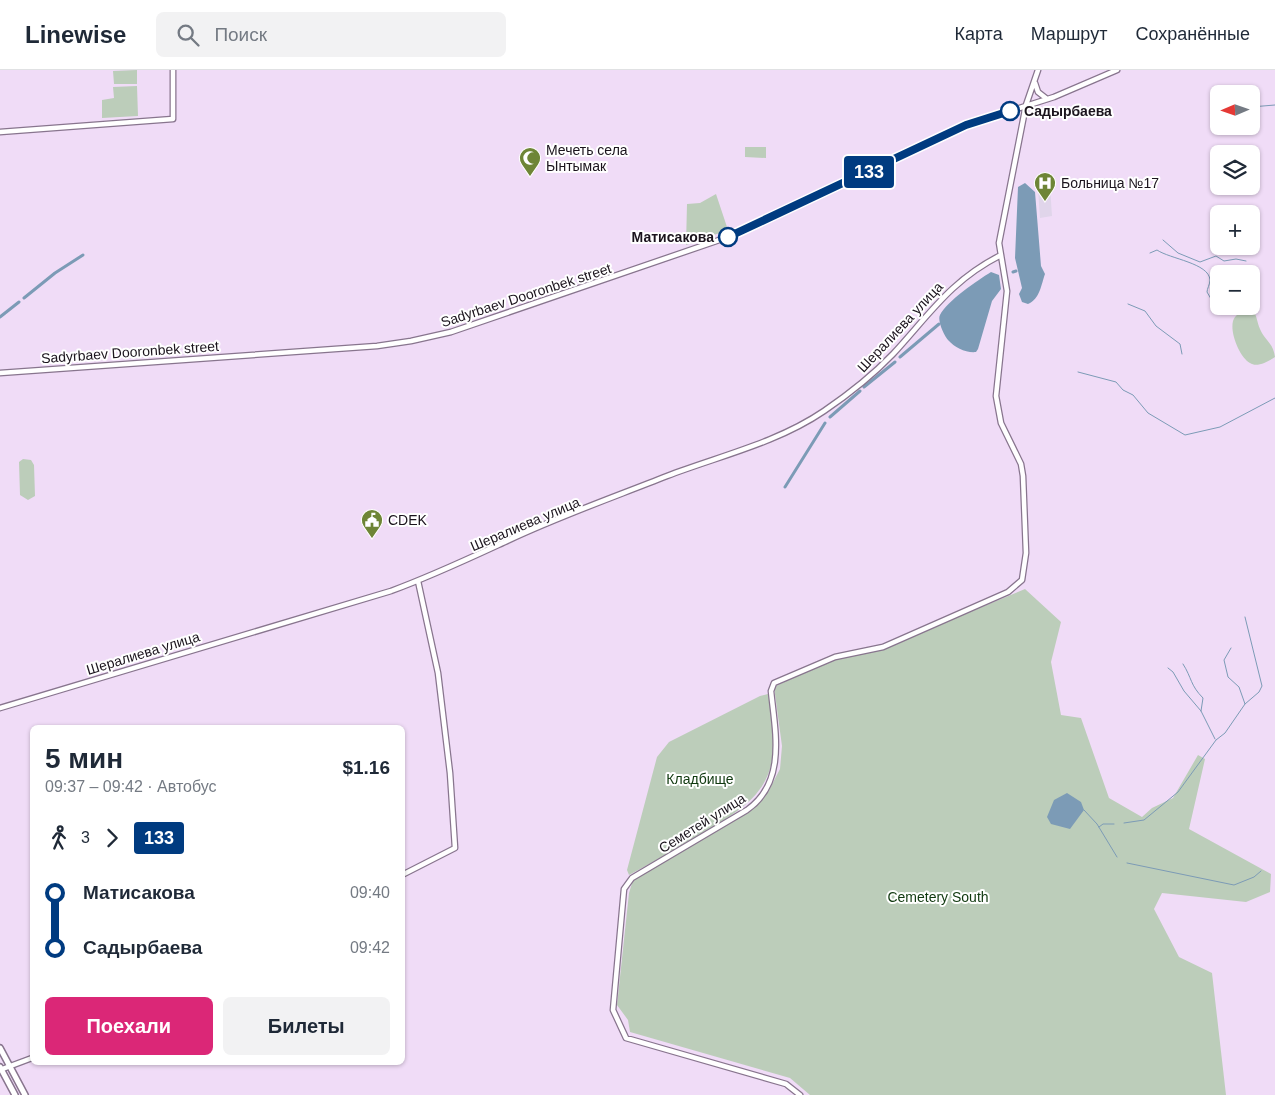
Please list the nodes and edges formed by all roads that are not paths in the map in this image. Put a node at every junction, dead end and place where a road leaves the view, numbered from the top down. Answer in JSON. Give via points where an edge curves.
{"nodes":[{"id":1,"x":173,"y":70,"type":"edge"},
{"id":2,"x":1038,"y":70,"type":"edge"},
{"id":3,"x":1116,"y":70,"type":"edge"},
{"id":4,"x":1035,"y":79,"type":"junction"},
{"id":5,"x":1047,"y":99,"type":"junction"},
{"id":6,"x":1026,"y":105,"type":"junction"},
{"id":7,"x":0,"y":132,"type":"edge"},
{"id":8,"x":1001,"y":255,"type":"junction"},
{"id":9,"x":0,"y":373,"type":"edge"},
{"id":10,"x":418,"y":581,"type":"junction"},
{"id":11,"x":0,"y":708,"type":"edge"},
{"id":12,"x":405,"y":873,"type":"edge"},
{"id":13,"x":0,"y":1048,"type":"edge"},
{"id":14,"x":30,"y":1059,"type":"edge"},
{"id":15,"x":10,"y":1067,"type":"junction"},
{"id":16,"x":0,"y":1068,"type":"edge"},
{"id":17,"x":15,"y":1095,"type":"edge"},
{"id":18,"x":25,"y":1095,"type":"edge"},
{"id":19,"x":800,"y":1095,"type":"edge"}],
"edges":[{"from":1,"to":7,"type":"street","via":[[173,119]]},
{"from":2,"to":4,"type":"street"},
{"from":3,"to":5,"type":"street","name":"Sadyrbaev Dooronbek street"},
{"from":4,"to":5,"type":"street","via":[[1038,92]]},
{"from":4,"to":6,"type":"street"},
{"from":5,"to":6,"type":"street","name":"Sadyrbaev Dooronbek street"},
{"from":6,"to":8,"type":"street","via":[[1000,235]]},
{"from":6,"to":9,"type":"street","name":"Sadyrbaev Dooronbek street","via":[[966,125],[728,237],[445,334],[377,346]]},
{"from":8,"to":10,"type":"street","name":"Шералиева улица","via":[[962,278],[864,382],[806,423],[543,526]]},
{"from":8,"to":19,"type":"street","name":"Семетей улица","via":[[1008,291],[996,396],[1001,422],[1021,464],[1023,476],[1024,577],[1018,586],[883,647],[835,657],[774,683],[771,691],[776,761],[760,798],[747,810],[632,878],[624,889],[614,1010],[626,1038],[786,1084]]},
{"from":10,"to":11,"type":"street","name":"Шералиева улица"},
{"from":10,"to":12,"type":"street","via":[[438,673],[455,848]]},
{"from":13,"to":15,"type":"main road"},
{"from":14,"to":15,"type":"street"},
{"from":15,"to":16,"type":"street"},
{"from":15,"to":18,"type":"main road"},
{"from":16,"to":17,"type":"main road"}]}
